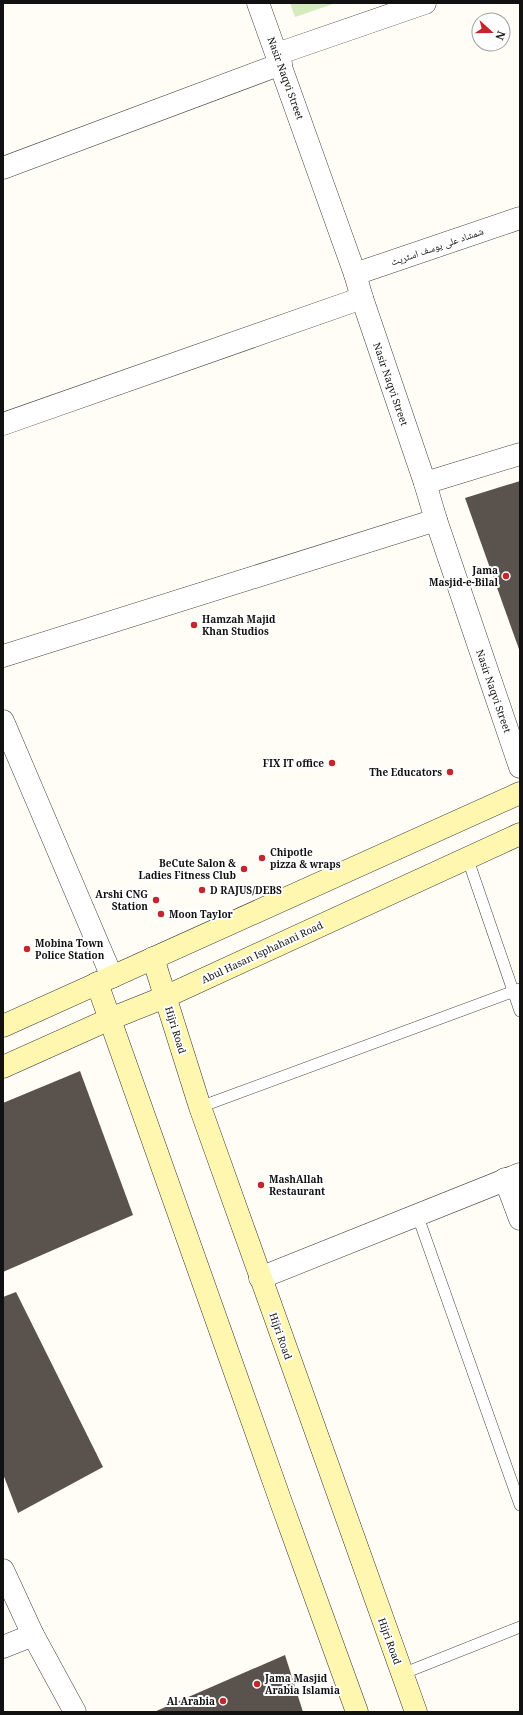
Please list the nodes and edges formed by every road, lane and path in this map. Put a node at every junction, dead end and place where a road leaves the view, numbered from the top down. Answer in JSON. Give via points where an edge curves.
{"nodes":[{"id":1,"x":258,"y":3,"type":"edge"},
{"id":2,"x":425,"y":3,"type":"edge"},
{"id":3,"x":279,"y":59,"type":"junction"},
{"id":4,"x":3,"y":168,"type":"edge"},
{"id":5,"x":520,"y":218,"type":"edge"},
{"id":6,"x":355,"y":274,"type":"junction"},
{"id":7,"x":362,"y":298,"type":"junction"},
{"id":8,"x":3,"y":424,"type":"edge"},
{"id":9,"x":520,"y":454,"type":"edge"},
{"id":10,"x":425,"y":483,"type":"junction"},
{"id":11,"x":436,"y":520,"type":"junction"},
{"id":12,"x":3,"y":656,"type":"edge"},
{"id":13,"x":3,"y":721,"type":"edge"},
{"id":14,"x":520,"y":767,"type":"edge"},
{"id":15,"x":520,"y":793,"type":"edge"},
{"id":16,"x":520,"y":834,"type":"edge"},
{"id":17,"x":467,"y":857,"type":"junction"},
{"id":18,"x":153,"y":958,"type":"junction"},
{"id":19,"x":105,"y":980,"type":"junction"},
{"id":20,"x":517,"y":990,"type":"edge"},
{"id":21,"x":165,"y":997,"type":"junction"},
{"id":22,"x":520,"y":1011,"type":"edge"},
{"id":23,"x":110,"y":1019,"type":"junction"},
{"id":24,"x":3,"y":1026,"type":"edge"},
{"id":25,"x":3,"y":1067,"type":"edge"},
{"id":26,"x":200,"y":1107,"type":"junction"},
{"id":27,"x":513,"y":1176,"type":"edge"},
{"id":28,"x":417,"y":1214,"type":"junction"},
{"id":29,"x":520,"y":1219,"type":"edge"},
{"id":30,"x":260,"y":1278,"type":"junction"},
{"id":31,"x":520,"y":1505,"type":"edge"},
{"id":32,"x":3,"y":1570,"type":"edge"},
{"id":33,"x":520,"y":1627,"type":"edge"},
{"id":34,"x":33,"y":1635,"type":"junction"},
{"id":35,"x":3,"y":1647,"type":"edge"},
{"id":36,"x":402,"y":1674,"type":"junction"},
{"id":37,"x":75,"y":1712,"type":"edge"},
{"id":38,"x":356,"y":1712,"type":"edge"},
{"id":39,"x":416,"y":1712,"type":"edge"}],
"edges":[{"from":1,"to":3,"type":"street","name":"Nasir Naqvi Street"},
{"from":2,"to":3,"type":"street"},
{"from":3,"to":4,"type":"street"},
{"from":3,"to":6,"type":"street","name":"Nasir Naqvi Street"},
{"from":5,"to":6,"type":"street","name":"شمشاد علی یوسف اسٹریٹ"},
{"from":6,"to":7,"type":"street","name":"Nasir Naqvi Street"},
{"from":7,"to":8,"type":"street"},
{"from":7,"to":10,"type":"street","name":"Nasir Naqvi Street"},
{"from":9,"to":10,"type":"street"},
{"from":10,"to":11,"type":"street","name":"Nasir Naqvi Street"},
{"from":11,"to":12,"type":"street"},
{"from":11,"to":14,"type":"street","name":"Nasir Naqvi Street"},
{"from":13,"to":19,"type":"street"},
{"from":15,"to":18,"type":"main road"},
{"from":16,"to":17,"type":"main road","name":"Abul Hasan Isphahani Road"},
{"from":17,"to":20,"type":"lane"},
{"from":17,"to":21,"type":"main road","name":"Abul Hasan Isphahani Road"},
{"from":18,"to":19,"type":"main road"},
{"from":18,"to":21,"type":"main road","name":"Hijri Road"},
{"from":19,"to":23,"type":"main road"},
{"from":19,"to":24,"type":"main road"},
{"from":20,"to":22,"type":"lane"},
{"from":20,"to":26,"type":"lane"},
{"from":21,"to":23,"type":"main road","name":"Abul Hasan Isphahani Road"},
{"from":21,"to":26,"type":"main road","name":"Hijri Road"},
{"from":23,"to":25,"type":"main road","name":"Abul Hasan Isphahani Road"},
{"from":23,"to":38,"type":"main road"},
{"from":26,"to":30,"type":"main road","name":"Hijri Road"},
{"from":27,"to":28,"type":"street"},
{"from":27,"to":29,"type":"street"},
{"from":28,"to":30,"type":"street"},
{"from":28,"to":31,"type":"lane"},
{"from":30,"to":36,"type":"main road","name":"Hijri Road"},
{"from":32,"to":34,"type":"street"},
{"from":33,"to":36,"type":"lane"},
{"from":34,"to":35,"type":"street"},
{"from":34,"to":37,"type":"street"},
{"from":36,"to":39,"type":"main road","name":"Hijri Road"}]}
